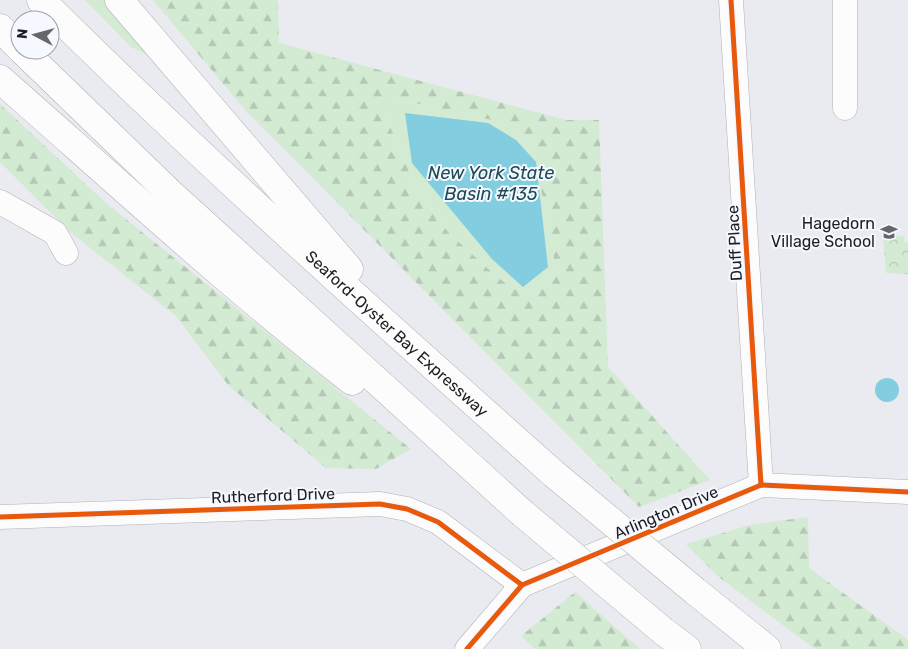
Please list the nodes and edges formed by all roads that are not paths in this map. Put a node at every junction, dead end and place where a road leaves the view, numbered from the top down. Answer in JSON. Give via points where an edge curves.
{"nodes":[{"id":1,"x":41,"y":0,"type":"edge"},
{"id":2,"x":119,"y":0,"type":"edge"},
{"id":3,"x":731,"y":0,"type":"edge"},
{"id":4,"x":845,"y":0,"type":"edge"},
{"id":5,"x":0,"y":28,"type":"edge"},
{"id":6,"x":10,"y":38,"type":"edge"},
{"id":7,"x":32,"y":60,"type":"edge"},
{"id":8,"x":0,"y":79,"type":"edge"},
{"id":9,"x":844,"y":108,"type":"dead end"},
{"id":10,"x":0,"y":202,"type":"edge"},
{"id":11,"x":66,"y":254,"type":"dead end"},
{"id":12,"x":426,"y":360,"type":"junction"},
{"id":13,"x":761,"y":485,"type":"junction"},
{"id":14,"x":908,"y":492,"type":"edge"},
{"id":15,"x":521,"y":512,"type":"junction"},
{"id":16,"x":0,"y":517,"type":"edge"},
{"id":17,"x":522,"y":585,"type":"junction"},
{"id":18,"x":467,"y":649,"type":"edge"},
{"id":19,"x":687,"y":649,"type":"edge"},
{"id":20,"x":767,"y":649,"type":"edge"}],
"edges":[{"from":1,"to":12,"type":"highway","name":"Seaford-Oyster Bay Expressway","via":[[203,156]]},
{"from":2,"to":12,"type":"highway"},
{"from":3,"to":13,"type":"street","name":"Duff Place"},
{"from":4,"to":9,"type":"street"},
{"from":5,"to":6,"type":"highway"},
{"from":7,"to":15,"type":"highway","via":[[170,193]]},
{"from":8,"to":15,"type":"highway","via":[[300,341]]},
{"from":10,"to":11,"type":"street","via":[[55,233]]},
{"from":12,"to":20,"type":"highway","name":"Seaford-Oyster Bay Expressway","bridge":true,"via":[[554,474]]},
{"from":13,"to":14,"type":"street","name":"Arlington Drive"},
{"from":13,"to":17,"type":"street","name":"Arlington Drive"},
{"from":15,"to":19,"type":"highway","bridge":true},
{"from":16,"to":17,"type":"street","name":"Rutherford Drive","via":[[380,504],[407,509],[438,522]]},
{"from":17,"to":18,"type":"street","name":"Arlington Drive"}]}
